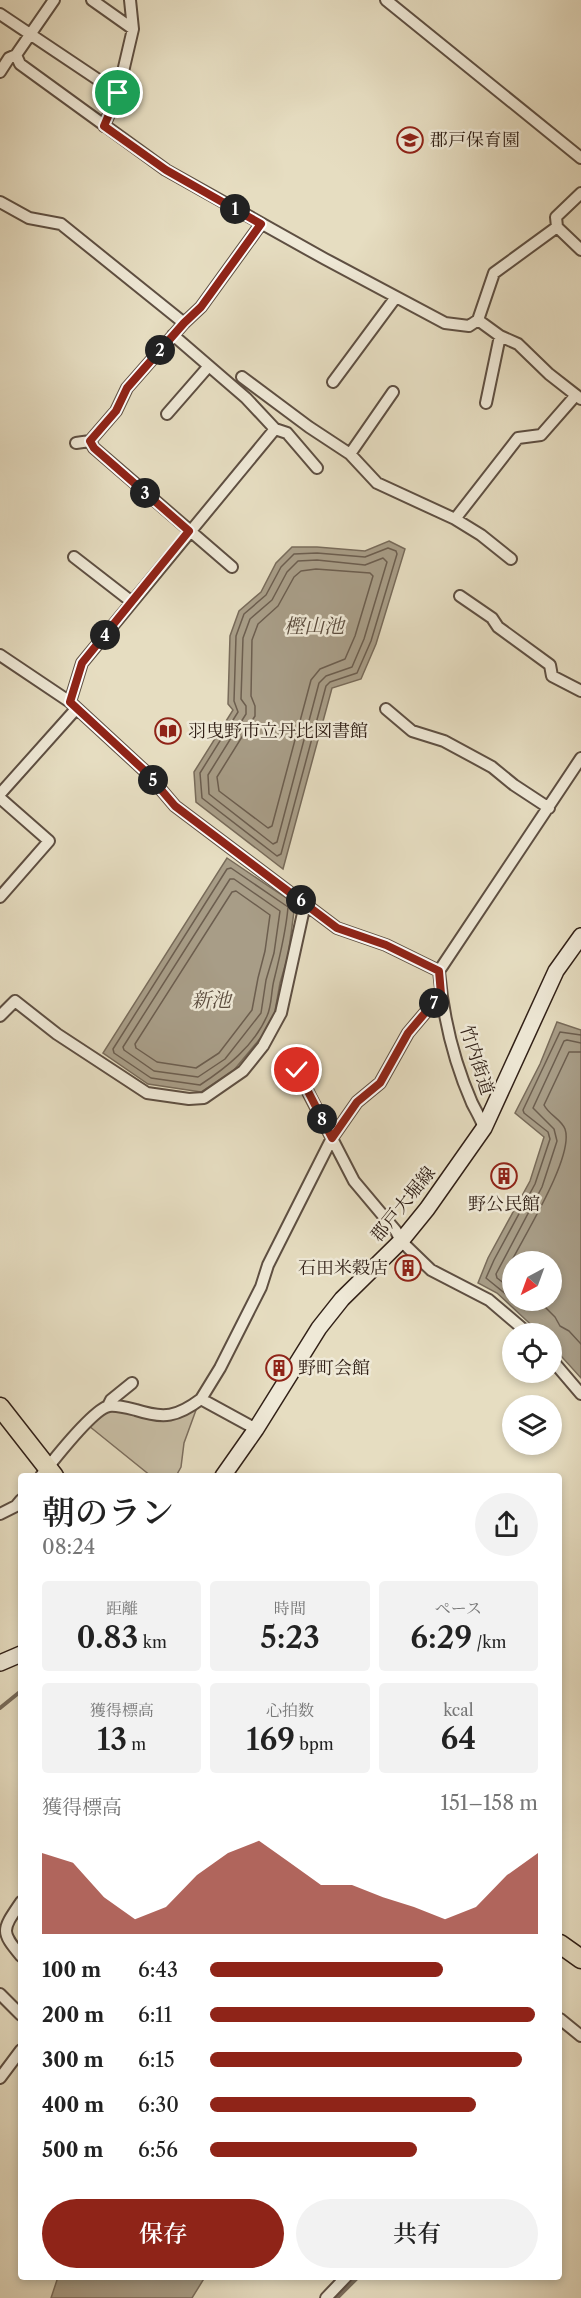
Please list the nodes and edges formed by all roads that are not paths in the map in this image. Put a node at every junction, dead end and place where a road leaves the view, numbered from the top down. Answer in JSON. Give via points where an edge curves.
{"nodes":[{"id":1,"x":54,"y":0,"type":"edge"},
{"id":2,"x":92,"y":0,"type":"edge"},
{"id":3,"x":130,"y":0,"type":"edge"},
{"id":4,"x":386,"y":0,"type":"edge"},
{"id":5,"x":0,"y":14,"type":"edge"},
{"id":6,"x":134,"y":29,"type":"junction"},
{"id":7,"x":31,"y":34,"type":"junction"},
{"id":8,"x":16,"y":55,"type":"junction"},
{"id":9,"x":0,"y":72,"type":"edge"},
{"id":10,"x":118,"y":93,"type":"junction"},
{"id":11,"x":104,"y":126,"type":"junction"},
{"id":12,"x":581,"y":158,"type":"edge"},
{"id":13,"x":581,"y":193,"type":"edge"},
{"id":14,"x":0,"y":202,"type":"edge"},
{"id":15,"x":261,"y":224,"type":"junction"},
{"id":16,"x":557,"y":227,"type":"junction"},
{"id":17,"x":581,"y":250,"type":"edge"},
{"id":18,"x":396,"y":297,"type":"junction"},
{"id":19,"x":478,"y":320,"type":"junction"},
{"id":20,"x":184,"y":323,"type":"junction"},
{"id":21,"x":173,"y":335,"type":"junction"},
{"id":22,"x":500,"y":336,"type":"junction"},
{"id":23,"x":208,"y":367,"type":"junction"},
{"id":24,"x":242,"y":377,"type":"dead end"},
{"id":25,"x":333,"y":382,"type":"dead end"},
{"id":26,"x":393,"y":392,"type":"dead end"},
{"id":27,"x":578,"y":397,"type":"edge"},
{"id":28,"x":486,"y":403,"type":"dead end"},
{"id":29,"x":167,"y":414,"type":"dead end"},
{"id":30,"x":275,"y":429,"type":"junction"},
{"id":31,"x":90,"y":441,"type":"junction"},
{"id":32,"x":76,"y":443,"type":"dead end"},
{"id":33,"x":350,"y":454,"type":"junction"},
{"id":34,"x":317,"y":468,"type":"dead end"},
{"id":35,"x":455,"y":519,"type":"junction"},
{"id":36,"x":189,"y":531,"type":"junction"},
{"id":37,"x":74,"y":557,"type":"dead end"},
{"id":38,"x":512,"y":559,"type":"dead end"},
{"id":39,"x":232,"y":567,"type":"dead end"},
{"id":40,"x":460,"y":596,"type":"dead end"},
{"id":41,"x":132,"y":602,"type":"junction"},
{"id":42,"x":0,"y":656,"type":"edge"},
{"id":43,"x":581,"y":691,"type":"edge"},
{"id":44,"x":73,"y":705,"type":"junction"},
{"id":45,"x":386,"y":709,"type":"dead end"},
{"id":46,"x":581,"y":758,"type":"edge"},
{"id":47,"x":0,"y":796,"type":"edge"},
{"id":48,"x":549,"y":808,"type":"junction"},
{"id":49,"x":0,"y":897,"type":"edge"},
{"id":50,"x":305,"y":904,"type":"junction"},
{"id":51,"x":581,"y":936,"type":"edge"},
{"id":52,"x":439,"y":971,"type":"junction"},
{"id":53,"x":441,"y":994,"type":"junction"},
{"id":54,"x":0,"y":1016,"type":"edge"},
{"id":55,"x":293,"y":1063,"type":"dead end"},
{"id":56,"x":484,"y":1128,"type":"junction"},
{"id":57,"x":332,"y":1138,"type":"junction"},
{"id":58,"x":401,"y":1241,"type":"junction"},
{"id":59,"x":516,"y":1323,"type":"edge"},
{"id":60,"x":562,"y":1372,"type":"edge"},
{"id":61,"x":132,"y":1383,"type":"dead end"},
{"id":62,"x":581,"y":1394,"type":"edge"},
{"id":63,"x":201,"y":1399,"type":"junction"},
{"id":64,"x":108,"y":1406,"type":"junction"},
{"id":65,"x":0,"y":1407,"type":"edge"},
{"id":66,"x":256,"y":1429,"type":"junction"},
{"id":67,"x":47,"y":1473,"type":"edge"},
{"id":68,"x":225,"y":1473,"type":"edge"},
{"id":69,"x":18,"y":1504,"type":"edge"},
{"id":70,"x":1,"y":1515,"type":"edge"},
{"id":71,"x":18,"y":1655,"type":"edge"},
{"id":72,"x":0,"y":1663,"type":"edge"},
{"id":73,"x":18,"y":1906,"type":"edge"},
{"id":74,"x":1,"y":1936,"type":"edge"},
{"id":75,"x":562,"y":1945,"type":"edge"},
{"id":76,"x":18,"y":1953,"type":"edge"},
{"id":77,"x":581,"y":1959,"type":"edge"},
{"id":78,"x":0,"y":1994,"type":"edge"},
{"id":79,"x":18,"y":2012,"type":"edge"},
{"id":80,"x":562,"y":2021,"type":"edge"},
{"id":81,"x":581,"y":2036,"type":"edge"},
{"id":82,"x":18,"y":2054,"type":"edge"},
{"id":83,"x":0,"y":2078,"type":"edge"},
{"id":84,"x":343,"y":2280,"type":"edge"},
{"id":85,"x":326,"y":2298,"type":"edge"}],
"edges":[{"from":1,"to":7,"type":"street"},
{"from":2,"to":6,"type":"street"},
{"from":3,"to":6,"type":"street"},
{"from":4,"to":12,"type":"street"},
{"from":5,"to":7,"type":"street"},
{"from":6,"to":10,"type":"street"},
{"from":7,"to":8,"type":"street"},
{"from":7,"to":10,"type":"street"},
{"from":8,"to":9,"type":"street","via":[[9,58]]},
{"from":8,"to":11,"type":"street","via":[[20,64]]},
{"from":10,"to":11,"type":"street"},
{"from":11,"to":15,"type":"street","via":[[166,170]]},
{"from":13,"to":16,"type":"street","via":[[556,217]]},
{"from":14,"to":20,"type":"street","via":[[30,218],[61,224]]},
{"from":15,"to":18,"type":"street"},
{"from":15,"to":20,"type":"street","via":[[201,307]]},
{"from":16,"to":17,"type":"street"},
{"from":16,"to":19,"type":"street","via":[[494,273]]},
{"from":18,"to":19,"type":"street","via":[[445,323],[469,326]]},
{"from":18,"to":25,"type":"street"},
{"from":19,"to":22,"type":"street"},
{"from":20,"to":21,"type":"street"},
{"from":21,"to":23,"type":"street"},
{"from":21,"to":31,"type":"street","via":[[127,388],[116,411]]},
{"from":22,"to":27,"type":"street","via":[[518,344]]},
{"from":22,"to":28,"type":"street"},
{"from":23,"to":29,"type":"street"},
{"from":23,"to":30,"type":"street","via":[[246,398]]},
{"from":24,"to":33,"type":"street"},
{"from":26,"to":33,"type":"street"},
{"from":27,"to":35,"type":"street","via":[[541,435],[518,438]]},
{"from":30,"to":34,"type":"street","via":[[287,434]]},
{"from":30,"to":36,"type":"street"},
{"from":31,"to":32,"type":"street"},
{"from":31,"to":36,"type":"street"},
{"from":33,"to":35,"type":"street","via":[[377,483]]},
{"from":35,"to":38,"type":"street"},
{"from":36,"to":39,"type":"street"},
{"from":36,"to":41,"type":"street"},
{"from":37,"to":41,"type":"street"},
{"from":40,"to":43,"type":"street","via":[[550,664],[552,676]]},
{"from":41,"to":44,"type":"street","via":[[82,663]]},
{"from":42,"to":44,"type":"street"},
{"from":44,"to":47,"type":"street"},
{"from":44,"to":50,"type":"street","via":[[146,772],[175,806]]},
{"from":45,"to":48,"type":"street","via":[[412,730],[444,741],[492,767]]},
{"from":46,"to":48,"type":"street"},
{"from":47,"to":49,"type":"street","via":[[49,841]]},
{"from":48,"to":52,"type":"street"},
{"from":50,"to":52,"type":"street","via":[[337,928],[386,945]]},
{"from":50,"to":54,"type":"street","via":[[281,1013],[263,1046],[243,1071],[204,1098],[147,1093],[57,1034],[15,1001]]},
{"from":51,"to":56,"type":"main road","name":"郡戸大堀線","via":[[556,970]]},
{"from":52,"to":53,"type":"street","name":"竹内街道"},
{"from":53,"to":56,"type":"street","name":"竹内街道","via":[[455,1058]]},
{"from":53,"to":57,"type":"street","via":[[408,1033],[380,1083],[357,1102]]},
{"from":55,"to":57,"type":"street"},
{"from":56,"to":58,"type":"main road","name":"郡戸大堀線"},
{"from":57,"to":58,"type":"street","via":[[354,1181]]},
{"from":57,"to":63,"type":"street","via":[[268,1265],[261,1287]]},
{"from":58,"to":59,"type":"street","via":[[431,1270],[489,1300]]},
{"from":58,"to":66,"type":"main road","name":"郡戸大堀線","via":[[342,1299],[319,1328]]},
{"from":60,"to":62,"type":"street"},
{"from":61,"to":64,"type":"street"},
{"from":63,"to":64,"type":"street","via":[[168,1416]]},
{"from":63,"to":66,"type":"street"},
{"from":64,"to":67,"type":"street","via":[[92,1416]]},
{"from":65,"to":67,"type":"main road"},
{"from":66,"to":68,"type":"main road","name":"郡戸大堀線"},
{"from":69,"to":70,"type":"street"},
{"from":71,"to":72,"type":"main road"},
{"from":73,"to":74,"type":"street"},
{"from":74,"to":76,"type":"street"},
{"from":75,"to":77,"type":"main road"},
{"from":78,"to":79,"type":"street"},
{"from":80,"to":81,"type":"street"},
{"from":82,"to":83,"type":"street"},
{"from":84,"to":85,"type":"street"}]}
